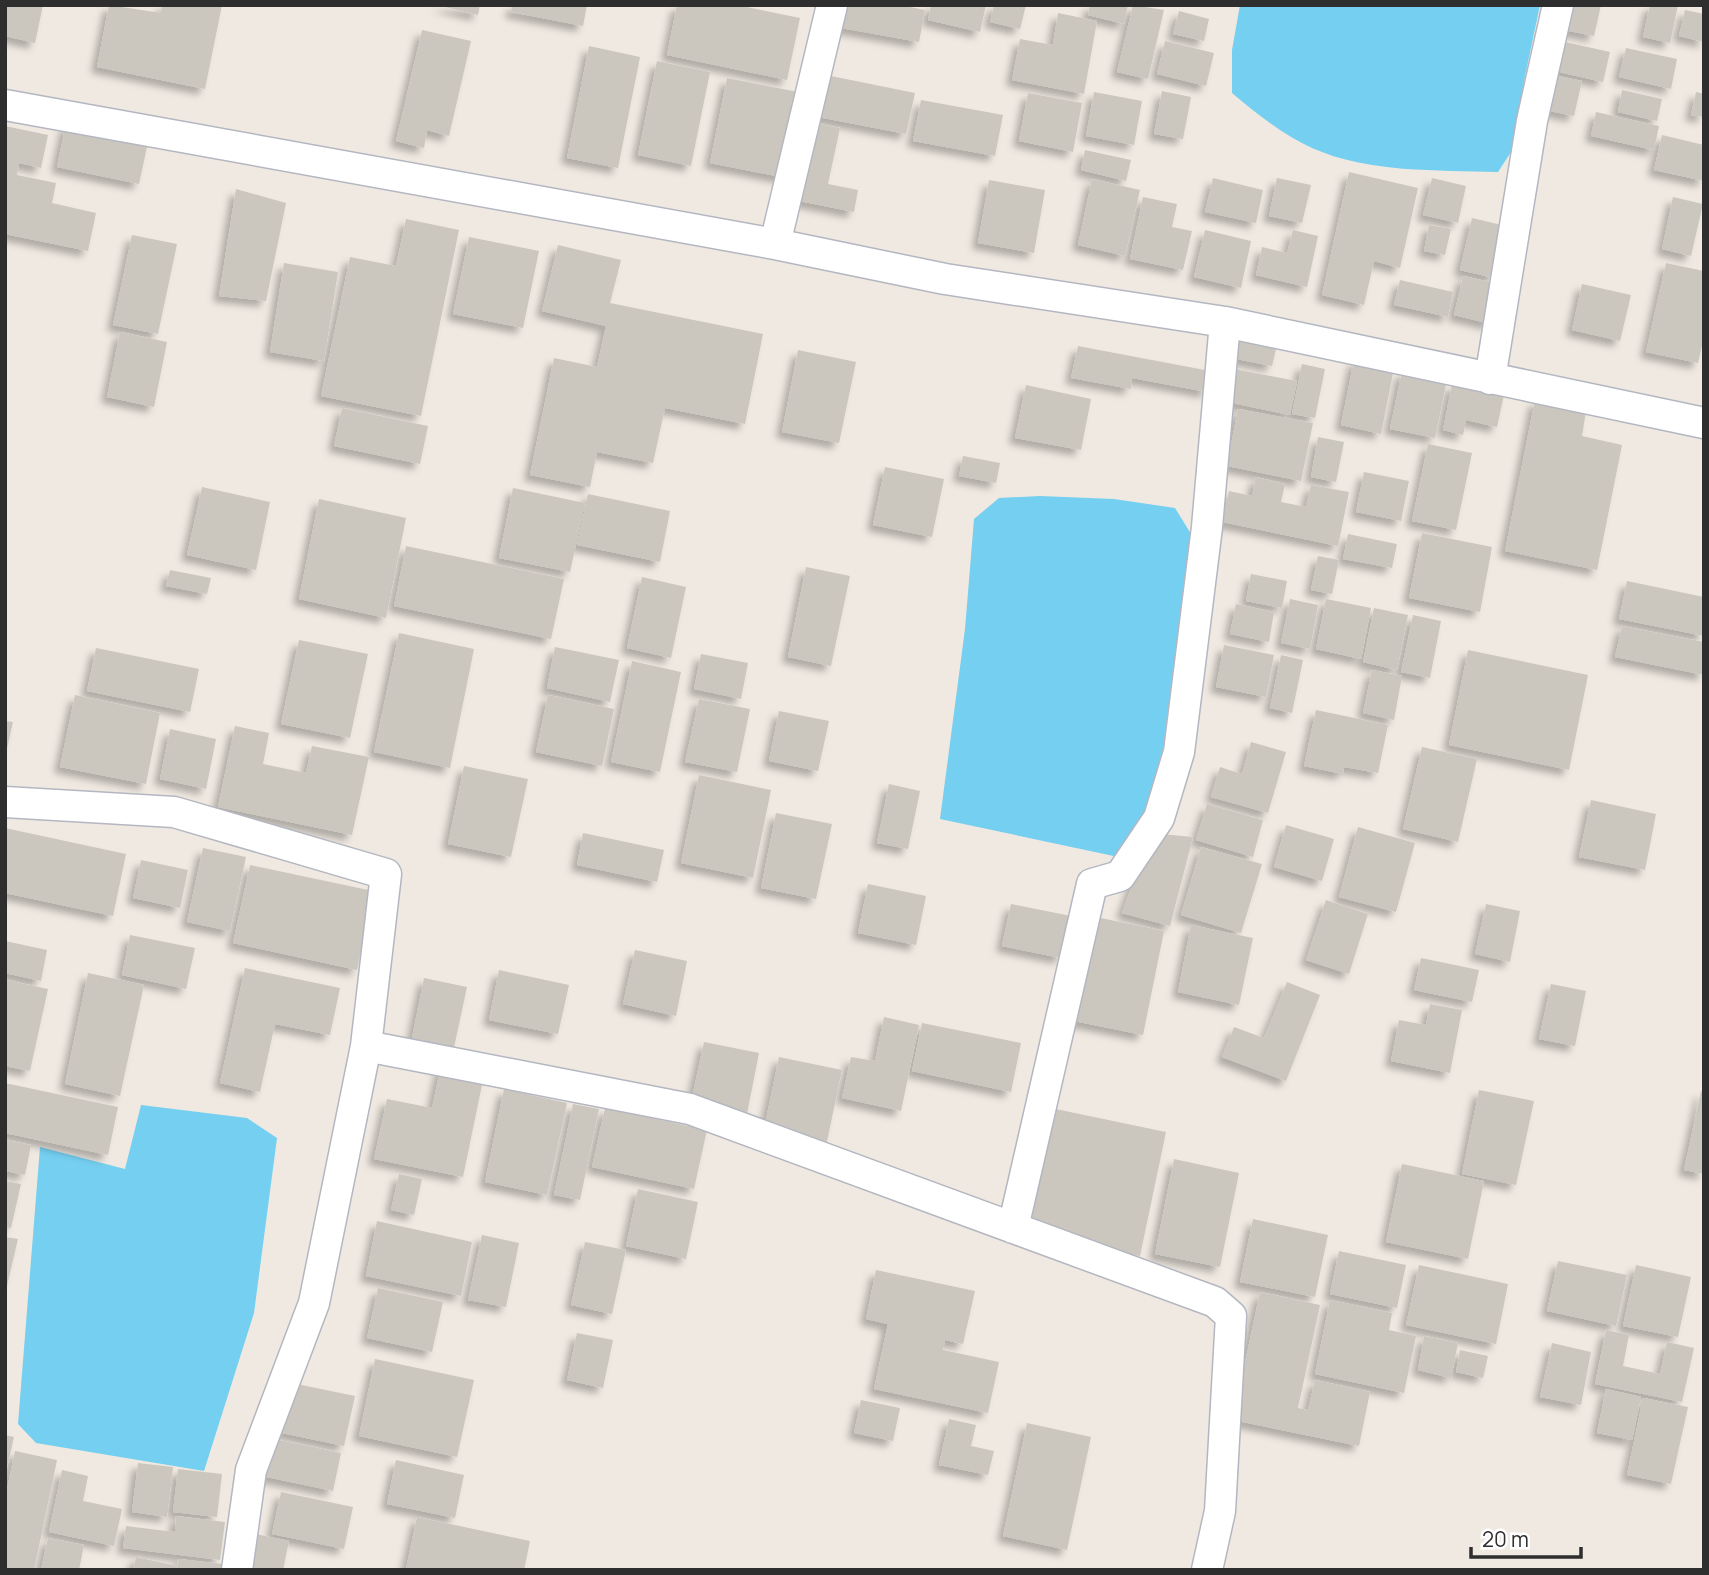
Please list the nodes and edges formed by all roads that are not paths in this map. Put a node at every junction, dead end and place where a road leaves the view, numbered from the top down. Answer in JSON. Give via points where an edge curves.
{"nodes":[{"id":1,"x":832,"y":5,"type":"edge"},
{"id":2,"x":1558,"y":5,"type":"edge"},
{"id":3,"x":5,"y":105,"type":"edge"},
{"id":4,"x":775,"y":244,"type":"junction"},
{"id":5,"x":1225,"y":322,"type":"junction"},
{"id":6,"x":1490,"y":379,"type":"junction"},
{"id":7,"x":1704,"y":423,"type":"edge"},
{"id":8,"x":5,"y":802,"type":"edge"},
{"id":9,"x":366,"y":1046,"type":"junction"},
{"id":10,"x":1013,"y":1228,"type":"junction"},
{"id":11,"x":237,"y":1570,"type":"edge"},
{"id":12,"x":1207,"y":1570,"type":"edge"}],
"edges":[{"from":1,"to":4,"type":"street"},
{"from":2,"to":6,"type":"street","via":[[1532,121]]},
{"from":3,"to":4,"type":"street"},
{"from":4,"to":5,"type":"street","via":[[945,279]]},
{"from":5,"to":6,"type":"street"},
{"from":5,"to":10,"type":"street","via":[[1207,527],[1178,752],[1159,818],[1121,876],[1092,884]]},
{"from":6,"to":7,"type":"street"},
{"from":8,"to":9,"type":"street","via":[[174,812],[386,874]]},
{"from":9,"to":10,"type":"street","via":[[690,1109]]},
{"from":9,"to":11,"type":"street","via":[[314,1303],[251,1470]]},
{"from":10,"to":12,"type":"street","via":[[1214,1302],[1231,1316],[1220,1511]]}]}
